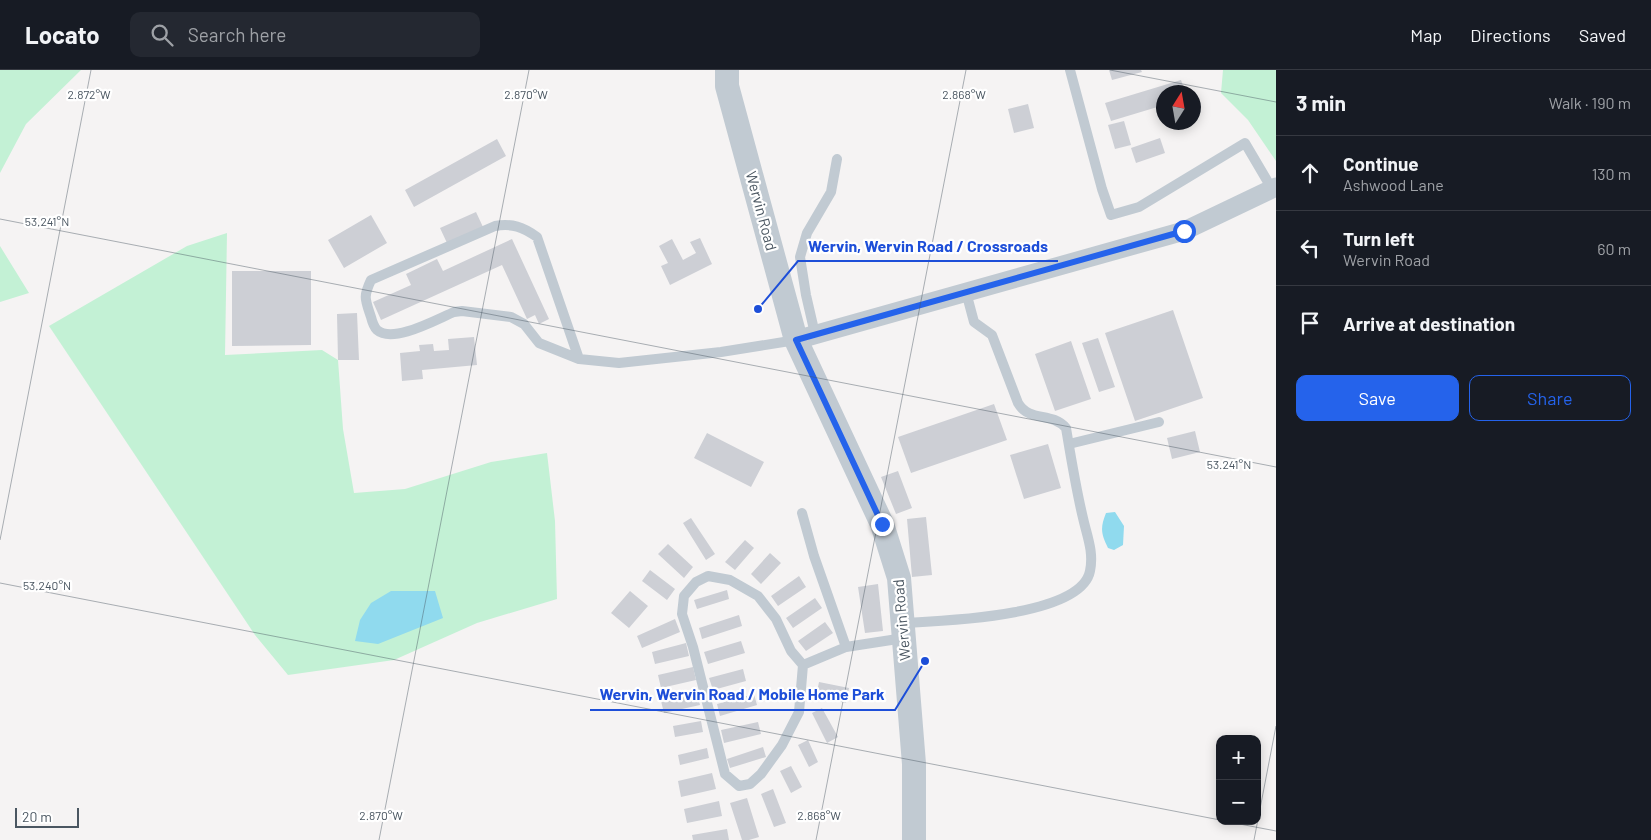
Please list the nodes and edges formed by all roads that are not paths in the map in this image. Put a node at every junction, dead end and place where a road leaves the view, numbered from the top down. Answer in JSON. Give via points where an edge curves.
{"nodes":[{"id":1,"x":728,"y":70,"type":"edge"},
{"id":2,"x":1070,"y":70,"type":"edge"},
{"id":3,"x":837,"y":159,"type":"dead end"},
{"id":4,"x":1274,"y":188,"type":"edge"},
{"id":5,"x":966,"y":292,"type":"junction"},
{"id":6,"x":806,"y":337,"type":"junction"},
{"id":7,"x":580,"y":359,"type":"junction"},
{"id":8,"x":1159,"y":422,"type":"dead end"},
{"id":9,"x":1069,"y":444,"type":"junction"},
{"id":10,"x":802,"y":513,"type":"dead end"},
{"id":11,"x":904,"y":631,"type":"junction"},
{"id":12,"x":846,"y":647,"type":"junction"},
{"id":13,"x":803,"y":665,"type":"junction"},
{"id":14,"x":914,"y":840,"type":"edge"}],
"edges":[{"from":1,"to":6,"type":"street","name":"Wervin Road","via":[[726,86]]},
{"from":2,"to":4,"type":"lane","via":[[1111,215],[1139,207],[1245,143]]},
{"from":3,"to":6,"type":"lane","via":[[831,192],[806,233],[800,257],[806,295]]},
{"from":4,"to":5,"type":"street","via":[[1184,231]]},
{"from":5,"to":6,"type":"street"},
{"from":5,"to":9,"type":"lane","via":[[974,322],[992,335],[1023,411],[1062,423]]},
{"from":6,"to":7,"type":"lane","via":[[721,352],[619,363]]},
{"from":6,"to":11,"type":"street","name":"Wervin Road","via":[[882,524],[899,578]]},
{"from":7,"to":7,"type":"lane","via":[[539,343],[524,324],[511,317],[454,312],[404,333],[387,334],[378,331],[374,325],[366,303],[366,291],[371,280],[495,226],[519,226],[536,237]]},
{"from":8,"to":9,"type":"lane"},
{"from":9,"to":11,"type":"lane","via":[[1091,553],[1086,583],[1039,607]]},
{"from":10,"to":12,"type":"lane"},
{"from":11,"to":12,"type":"lane"},
{"from":11,"to":14,"type":"street","name":"Wervin Road","via":[[914,764]]},
{"from":12,"to":13,"type":"lane"},
{"from":13,"to":13,"type":"lane","via":[[799,712],[782,745],[761,774],[750,784],[739,786],[725,774],[682,614],[684,596],[696,582],[708,576],[730,580],[758,596],[776,619],[790,651]]}]}
